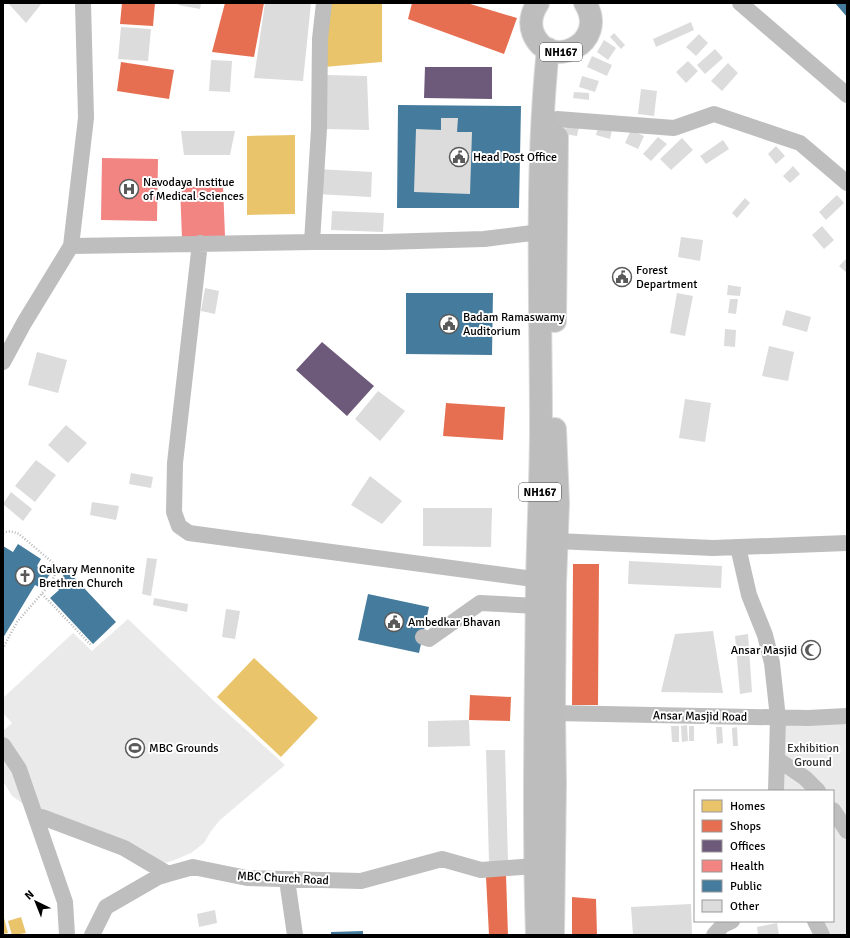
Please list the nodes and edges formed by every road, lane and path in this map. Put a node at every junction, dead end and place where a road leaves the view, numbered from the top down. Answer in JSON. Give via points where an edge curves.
{"nodes":[{"id":1,"x":83,"y":3,"type":"edge"},
{"id":2,"x":324,"y":3,"type":"edge"},
{"id":3,"x":537,"y":3,"type":"edge"},
{"id":4,"x":740,"y":3,"type":"edge"},
{"id":5,"x":591,"y":6,"type":"edge"},
{"id":6,"x":555,"y":51,"type":"junction"},
{"id":7,"x":847,"y":95,"type":"edge"},
{"id":8,"x":557,"y":119,"type":"junction"},
{"id":9,"x":847,"y":183,"type":"edge"},
{"id":10,"x":540,"y":232,"type":"junction"},
{"id":11,"x":312,"y":242,"type":"junction"},
{"id":12,"x":200,"y":243,"type":"junction"},
{"id":13,"x":71,"y":246,"type":"junction"},
{"id":14,"x":3,"y":362,"type":"edge"},
{"id":15,"x":3,"y":533,"type":"edge"},
{"id":16,"x":556,"y":541,"type":"junction"},
{"id":17,"x":847,"y":543,"type":"edge"},
{"id":18,"x":738,"y":547,"type":"junction"},
{"id":19,"x":538,"y":582,"type":"junction"},
{"id":20,"x":42,"y":594,"type":"junction"},
{"id":21,"x":537,"y":606,"type":"junction"},
{"id":22,"x":423,"y":637,"type":"dead end"},
{"id":23,"x":91,"y":645,"type":"dead end"},
{"id":24,"x":3,"y":648,"type":"edge"},
{"id":25,"x":554,"y":713,"type":"junction"},
{"id":26,"x":847,"y":716,"type":"edge"},
{"id":27,"x":778,"y":718,"type":"junction"},
{"id":28,"x":3,"y":745,"type":"edge"},
{"id":29,"x":777,"y":759,"type":"junction"},
{"id":30,"x":776,"y":790,"type":"edge"},
{"id":31,"x":817,"y":790,"type":"edge"},
{"id":32,"x":834,"y":812,"type":"edge"},
{"id":33,"x":42,"y":817,"type":"dead end"},
{"id":34,"x":847,"y":831,"type":"edge"},
{"id":35,"x":534,"y":866,"type":"junction"},
{"id":36,"x":168,"y":874,"type":"junction"},
{"id":37,"x":287,"y":880,"type":"junction"},
{"id":38,"x":730,"y":922,"type":"edge"},
{"id":39,"x":816,"y":922,"type":"edge"},
{"id":40,"x":67,"y":935,"type":"edge"},
{"id":41,"x":92,"y":935,"type":"edge"},
{"id":42,"x":295,"y":935,"type":"edge"},
{"id":43,"x":537,"y":935,"type":"edge"},
{"id":44,"x":554,"y":935,"type":"edge"},
{"id":45,"x":714,"y":935,"type":"edge"},
{"id":46,"x":822,"y":935,"type":"edge"}],
"edges":[{"from":1,"to":13,"type":"street","via":[[86,118]]},
{"from":2,"to":11,"type":"street","via":[[320,39],[319,130]]},
{"from":3,"to":6,"type":"highway","number":"NH167","via":[[532,16],[535,37],[541,44]]},
{"from":4,"to":7,"type":"street"},
{"from":5,"to":6,"type":"highway","number":"NH167","via":[[590,30],[586,38],[571,50]]},
{"from":6,"to":8,"type":"highway","number":"NH167"},
{"from":6,"to":10,"type":"highway","number":"NH167","via":[[543,102]]},
{"from":8,"to":9,"type":"street","via":[[674,128],[714,114],[800,143]]},
{"from":8,"to":16,"type":"highway","number":"NH167","via":[[554,419],[558,503]]},
{"from":10,"to":11,"type":"street","via":[[484,239]]},
{"from":10,"to":19,"type":"highway","number":"NH167","via":[[541,429]]},
{"from":11,"to":12,"type":"street"},
{"from":12,"to":13,"type":"street"},
{"from":12,"to":19,"type":"street","via":[[175,463],[174,512],[179,526],[189,534],[526,578]]},
{"from":13,"to":14,"type":"street"},
{"from":15,"to":20,"type":"path","via":[[19,534],[56,566],[57,570],[51,583]]},
{"from":16,"to":18,"type":"street"},
{"from":16,"to":25,"type":"highway","number":"NH167"},
{"from":17,"to":18,"type":"street"},
{"from":18,"to":27,"type":"street","via":[[749,595],[765,635],[772,663]]},
{"from":19,"to":21,"type":"highway","number":"NH167"},
{"from":20,"to":23,"type":"path"},
{"from":20,"to":24,"type":"path","via":[[17,622]]},
{"from":21,"to":22,"type":"street","via":[[480,603],[429,639]]},
{"from":21,"to":35,"type":"highway","number":"NH167"},
{"from":25,"to":27,"type":"street","name":"Ansar Masjid Road"},
{"from":25,"to":44,"type":"highway","number":"NH167"},
{"from":26,"to":27,"type":"street","name":"Ansar Masjid Road"},
{"from":27,"to":29,"type":"street"},
{"from":28,"to":40,"type":"street","via":[[19,769],[65,902]]},
{"from":29,"to":30,"type":"street"},
{"from":29,"to":31,"type":"street","via":[[805,778]]},
{"from":32,"to":34,"type":"street"},
{"from":33,"to":36,"type":"street","via":[[124,848]]},
{"from":35,"to":37,"type":"street","name":"MBC Church Road","via":[[481,870],[442,859],[361,881]]},
{"from":35,"to":43,"type":"highway","number":"NH167"},
{"from":36,"to":37,"type":"street","name":"MBC Church Road","via":[[193,867],[247,878]]},
{"from":36,"to":41,"type":"street","name":"MBC Church Road","via":[[158,877],[106,907]]},
{"from":37,"to":42,"type":"street"},
{"from":38,"to":45,"type":"street"},
{"from":39,"to":46,"type":"street"}]}
